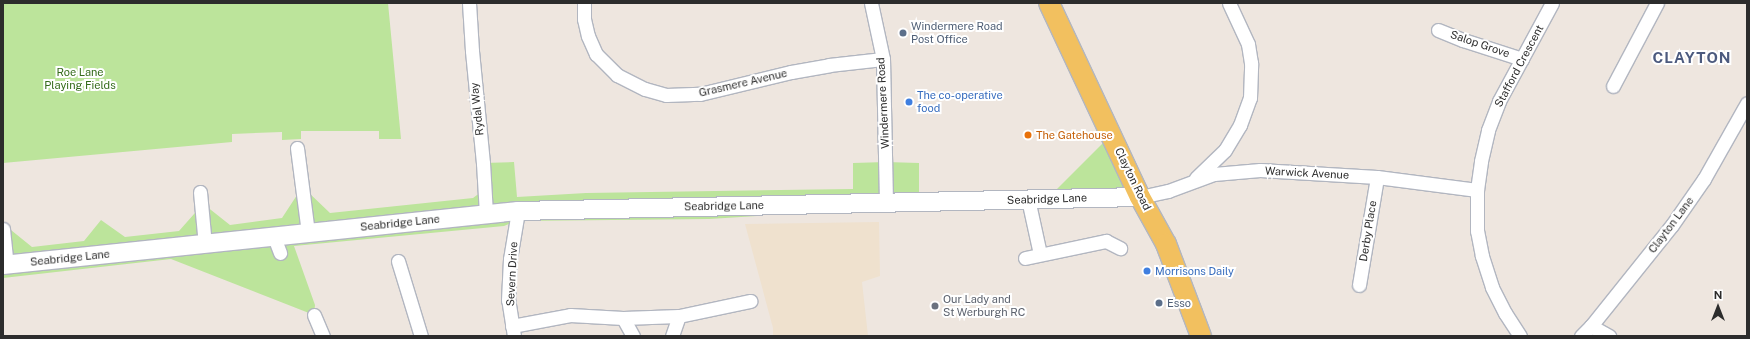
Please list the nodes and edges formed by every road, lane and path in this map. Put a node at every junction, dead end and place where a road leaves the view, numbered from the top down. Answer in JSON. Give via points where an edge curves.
{"nodes":[{"id":1,"x":469,"y":3,"type":"edge"},
{"id":2,"x":584,"y":3,"type":"edge"},
{"id":3,"x":871,"y":3,"type":"edge"},
{"id":4,"x":1049,"y":3,"type":"edge"},
{"id":5,"x":1229,"y":3,"type":"edge"},
{"id":6,"x":1552,"y":3,"type":"edge"},
{"id":7,"x":1657,"y":3,"type":"edge"},
{"id":8,"x":1438,"y":30,"type":"dead end"},
{"id":9,"x":883,"y":59,"type":"junction"},
{"id":10,"x":1522,"y":59,"type":"junction"},
{"id":11,"x":1613,"y":86,"type":"dead end"},
{"id":12,"x":1747,"y":103,"type":"edge"},
{"id":13,"x":297,"y":148,"type":"dead end"},
{"id":14,"x":1225,"y":150,"type":"junction"},
{"id":15,"x":1235,"y":172,"type":"junction"},
{"id":16,"x":1377,"y":177,"type":"junction"},
{"id":17,"x":1193,"y":180,"type":"junction"},
{"id":18,"x":1477,"y":190,"type":"junction"},
{"id":19,"x":200,"y":192,"type":"dead end"},
{"id":20,"x":1140,"y":197,"type":"junction"},
{"id":21,"x":1028,"y":199,"type":"junction"},
{"id":22,"x":886,"y":204,"type":"junction"},
{"id":23,"x":518,"y":211,"type":"junction"},
{"id":24,"x":486,"y":214,"type":"junction"},
{"id":25,"x":3,"y":229,"type":"edge"},
{"id":26,"x":308,"y":233,"type":"junction"},
{"id":27,"x":205,"y":245,"type":"junction"},
{"id":28,"x":1120,"y":248,"type":"dead end"},
{"id":29,"x":1040,"y":254,"type":"junction"},
{"id":30,"x":1025,"y":258,"type":"dead end"},
{"id":31,"x":398,"y":261,"type":"dead end"},
{"id":32,"x":5,"y":265,"type":"edge"},
{"id":33,"x":1359,"y":285,"type":"dead end"},
{"id":34,"x":750,"y":301,"type":"dead end"},
{"id":35,"x":314,"y":315,"type":"dead end"},
{"id":36,"x":679,"y":316,"type":"junction"},
{"id":37,"x":623,"y":318,"type":"junction"},
{"id":38,"x":1591,"y":326,"type":"junction"},
{"id":39,"x":513,"y":333,"type":"edge"},
{"id":40,"x":323,"y":336,"type":"edge"},
{"id":41,"x":421,"y":336,"type":"edge"},
{"id":42,"x":633,"y":336,"type":"edge"},
{"id":43,"x":672,"y":336,"type":"edge"},
{"id":44,"x":1201,"y":336,"type":"edge"},
{"id":45,"x":1520,"y":336,"type":"edge"},
{"id":46,"x":1580,"y":336,"type":"edge"},
{"id":47,"x":1609,"y":336,"type":"edge"}],
"edges":[{"from":1,"to":24,"type":"street","name":"Rydal Way"},
{"from":2,"to":9,"type":"street","name":"Grasmere Avenue","via":[[584,19],[596,54],[617,75],[645,89],[666,95],[700,94],[829,65]]},
{"from":3,"to":9,"type":"street","name":"Windermere Road"},
{"from":4,"to":20,"type":"main road","name":"Clayton Road"},
{"from":5,"to":14,"type":"street","via":[[1248,44],[1252,79],[1250,98],[1240,125]]},
{"from":6,"to":10,"type":"street","name":"Stafford Crescent"},
{"from":7,"to":11,"type":"street"},
{"from":8,"to":10,"type":"street","name":"Salop Grove"},
{"from":9,"to":22,"type":"street","name":"Windermere Road"},
{"from":10,"to":18,"type":"street","name":"Stafford Crescent","via":[[1499,101],[1488,130],[1480,161]]},
{"from":12,"to":38,"type":"street","name":"Clayton Lane","via":[[1704,179],[1672,225]]},
{"from":13,"to":26,"type":"street"},
{"from":14,"to":15,"type":"street"},
{"from":14,"to":17,"type":"street"},
{"from":15,"to":16,"type":"street","name":"Warwick Avenue","via":[[1307,172]]},
{"from":15,"to":17,"type":"street","name":"Warwick Avenue"},
{"from":16,"to":18,"type":"street","name":"Warwick Avenue"},
{"from":16,"to":33,"type":"street","name":"Derby Place"},
{"from":17,"to":20,"type":"street","name":"Warwick Avenue"},
{"from":18,"to":45,"type":"street","name":"Stafford Crescent","via":[[1477,231],[1482,256],[1492,287]]},
{"from":19,"to":27,"type":"street"},
{"from":20,"to":21,"type":"street","name":"Seabridge Lane"},
{"from":20,"to":44,"type":"main road","name":"Clayton Road","via":[[1166,244]]},
{"from":21,"to":22,"type":"street","name":"Seabridge Lane"},
{"from":21,"to":29,"type":"street"},
{"from":22,"to":23,"type":"street","name":"Seabridge Lane"},
{"from":23,"to":24,"type":"street","name":"Seabridge Lane"},
{"from":23,"to":39,"type":"street","name":"Severn Drive","via":[[510,259],[508,300]]},
{"from":24,"to":26,"type":"street","name":"Seabridge Lane"},
{"from":25,"to":32,"type":"street","name":"Seabridge Lane"},
{"from":26,"to":27,"type":"street","name":"Seabridge Lane","via":[[277,244]]},
{"from":27,"to":32,"type":"street","name":"Seabridge Lane"},
{"from":28,"to":29,"type":"street","via":[[1106,241]]},
{"from":29,"to":30,"type":"street"},
{"from":31,"to":41,"type":"street"},
{"from":34,"to":36,"type":"street"},
{"from":35,"to":40,"type":"street"},
{"from":36,"to":37,"type":"street"},
{"from":36,"to":43,"type":"street"},
{"from":37,"to":39,"type":"street","via":[[570,315]]},
{"from":37,"to":42,"type":"street"},
{"from":38,"to":46,"type":"street","name":"Clayton Lane"},
{"from":38,"to":47,"type":"street"}]}
